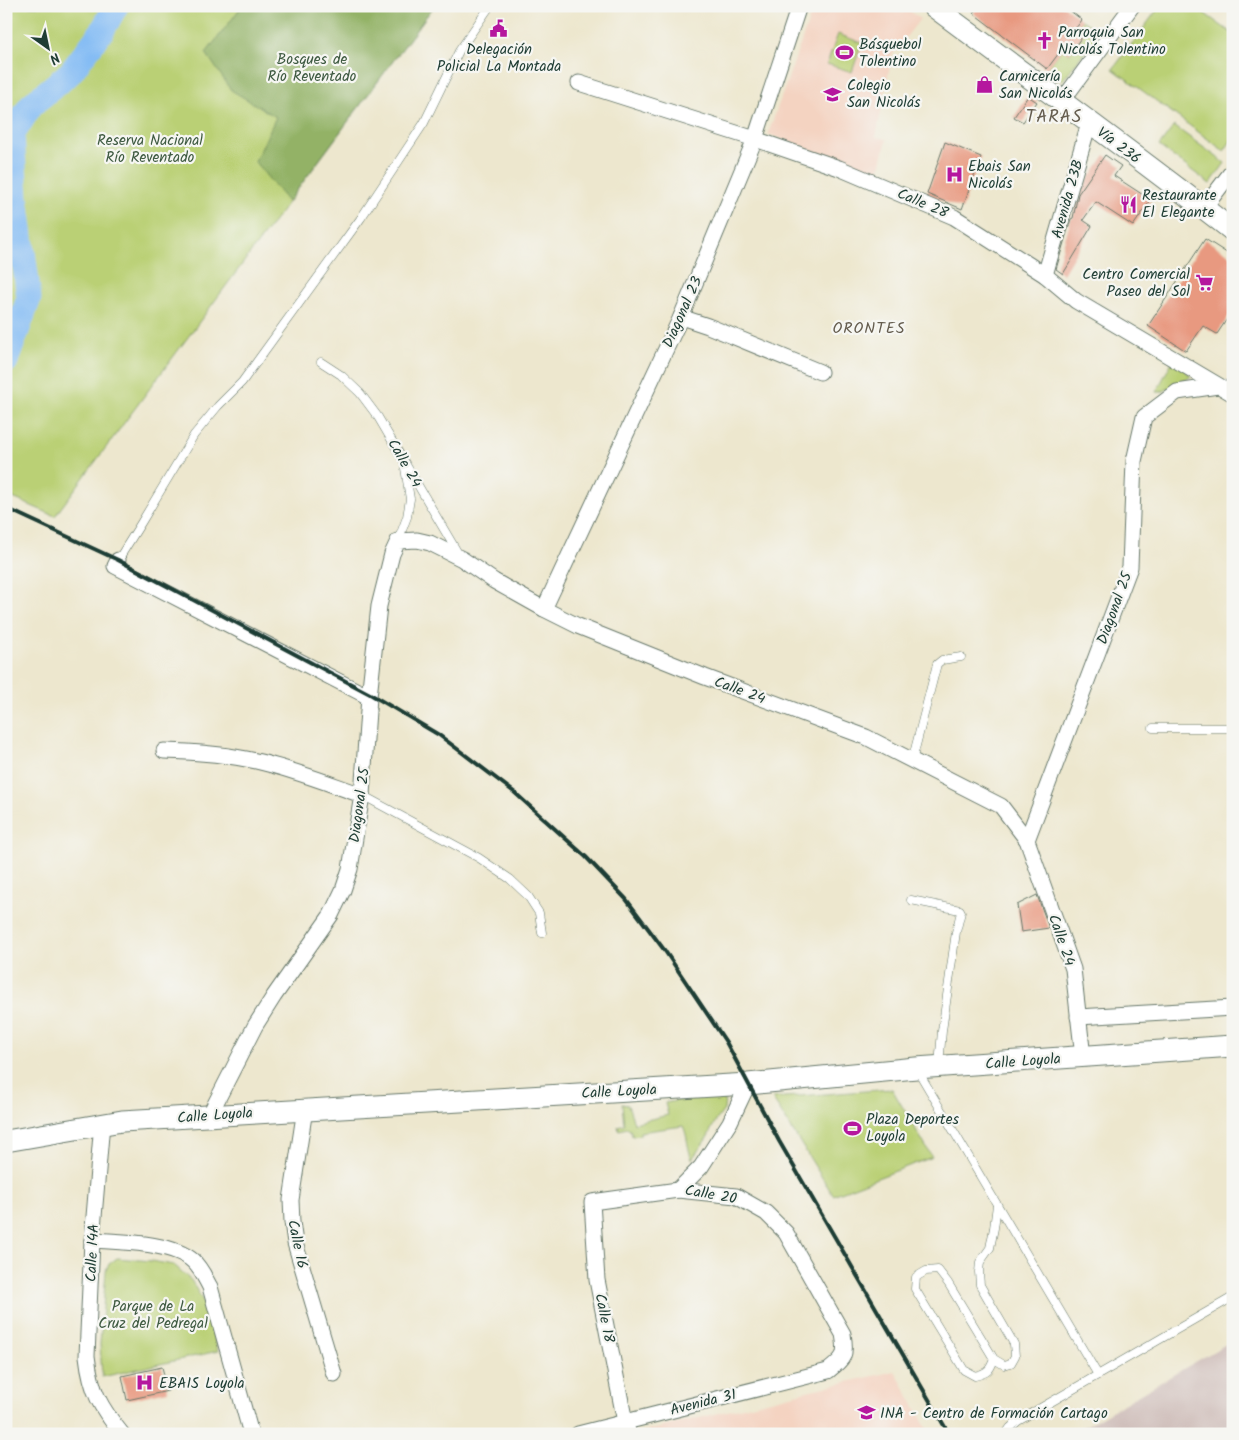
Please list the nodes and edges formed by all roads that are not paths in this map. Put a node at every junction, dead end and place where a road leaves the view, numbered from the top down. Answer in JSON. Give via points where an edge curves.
{"nodes":[{"id":1,"x":490,"y":6,"type":"edge"},
{"id":2,"x":799,"y":6,"type":"edge"},
{"id":3,"x":933,"y":6,"type":"edge"},
{"id":4,"x":1132,"y":6,"type":"edge"},
{"id":5,"x":579,"y":83,"type":"dead end"},
{"id":6,"x":1062,"y":101,"type":"junction"},
{"id":7,"x":1089,"y":123,"type":"junction"},
{"id":8,"x":755,"y":139,"type":"junction"},
{"id":9,"x":1233,"y":170,"type":"edge"},
{"id":10,"x":1204,"y":208,"type":"junction"},
{"id":11,"x":1233,"y":231,"type":"edge"},
{"id":12,"x":1045,"y":274,"type":"junction"},
{"id":13,"x":680,"y":317,"type":"junction"},
{"id":14,"x":321,"y":362,"type":"dead end"},
{"id":15,"x":820,"y":372,"type":"dead end"},
{"id":16,"x":1218,"y":386,"type":"junction"},
{"id":17,"x":1233,"y":394,"type":"edge"},
{"id":18,"x":404,"y":462,"type":"junction"},
{"id":19,"x":398,"y":541,"type":"junction"},
{"id":20,"x":462,"y":559,"type":"junction"},
{"id":21,"x":118,"y":560,"type":"joint"},
{"id":22,"x":544,"y":610,"type":"junction"},
{"id":23,"x":961,"y":658,"type":"dead end"},
{"id":24,"x":369,"y":697,"type":"junction"},
{"id":25,"x":1153,"y":728,"type":"dead end"},
{"id":26,"x":1233,"y":728,"type":"edge"},
{"id":27,"x":164,"y":751,"type":"dead end"},
{"id":28,"x":912,"y":761,"type":"junction"},
{"id":29,"x":362,"y":794,"type":"junction"},
{"id":30,"x":1027,"y":840,"type":"junction"},
{"id":31,"x":911,"y":900,"type":"dead end"},
{"id":32,"x":542,"y":933,"type":"dead end"},
{"id":33,"x":1233,"y":1008,"type":"edge"},
{"id":34,"x":1078,"y":1017,"type":"junction"},
{"id":35,"x":1233,"y":1046,"type":"edge"},
{"id":36,"x":1082,"y":1057,"type":"junction"},
{"id":37,"x":939,"y":1067,"type":"junction"},
{"id":38,"x":916,"y":1068,"type":"junction"},
{"id":39,"x":748,"y":1084,"type":"junction"},
{"id":40,"x":305,"y":1109,"type":"junction"},
{"id":41,"x":209,"y":1116,"type":"junction"},
{"id":42,"x":102,"y":1123,"type":"junction"},
{"id":43,"x":6,"y":1141,"type":"edge"},
{"id":44,"x":678,"y":1190,"type":"junction"},
{"id":45,"x":997,"y":1205,"type":"junction"},
{"id":46,"x":92,"y":1240,"type":"junction"},
{"id":47,"x":1233,"y":1297,"type":"edge"},
{"id":48,"x":994,"y":1359,"type":"junction"},
{"id":49,"x":828,"y":1371,"type":"joint"},
{"id":50,"x":334,"y":1374,"type":"dead end"},
{"id":51,"x":1098,"y":1375,"type":"junction"},
{"id":52,"x":627,"y":1428,"type":"edge"},
{"id":53,"x":122,"y":1434,"type":"edge"},
{"id":54,"x":251,"y":1434,"type":"edge"},
{"id":55,"x":578,"y":1434,"type":"edge"},
{"id":56,"x":1006,"y":1434,"type":"edge"}],
"edges":[{"from":1,"to":21,"type":"lane","via":[[459,51],[424,123],[361,218],[242,382],[194,435]]},
{"from":2,"to":8,"type":"street","name":"Diagonal 23"},
{"from":3,"to":6,"type":"main road","name":"Vía 236"},
{"from":4,"to":6,"type":"street"},
{"from":5,"to":8,"type":"street","name":"Calle 28"},
{"from":6,"to":7,"type":"main road","name":"Vía 236"},
{"from":7,"to":10,"type":"main road","name":"Vía 236"},
{"from":7,"to":12,"type":"street","name":"Avenida 23B"},
{"from":8,"to":12,"type":"street","name":"Calle 28","via":[[839,168],[954,217]]},
{"from":8,"to":13,"type":"street","name":"Diagonal 23"},
{"from":9,"to":10,"type":"street"},
{"from":10,"to":11,"type":"main road","name":"Vía 236"},
{"from":12,"to":16,"type":"street","name":"Calle 28","via":[[1076,301]]},
{"from":13,"to":15,"type":"street"},
{"from":13,"to":22,"type":"street","name":"Diagonal 23"},
{"from":14,"to":18,"type":"lane","name":"Calle 24","via":[[360,393]]},
{"from":16,"to":17,"type":"street","name":"Calle 28"},
{"from":16,"to":30,"type":"street","name":"Diagonal 25","via":[[1177,392],[1144,417],[1134,461],[1130,567]]},
{"from":18,"to":19,"type":"lane","name":"Diagonal 25","via":[[410,499]]},
{"from":18,"to":20,"type":"lane","name":"Calle 24"},
{"from":19,"to":20,"type":"street","via":[[430,543]]},
{"from":19,"to":24,"type":"street","name":"Diagonal 25","via":[[379,606]]},
{"from":20,"to":22,"type":"street","name":"Calle 24"},
{"from":21,"to":24,"type":"street","via":[[114,566]]},
{"from":22,"to":28,"type":"street","name":"Calle 24","via":[[705,677],[866,737]]},
{"from":23,"to":28,"type":"lane","via":[[942,660],[937,664]]},
{"from":24,"to":29,"type":"street","name":"Diagonal 25"},
{"from":25,"to":26,"type":"lane"},
{"from":27,"to":29,"type":"street","via":[[212,753],[256,761]]},
{"from":28,"to":30,"type":"street","name":"Calle 24","via":[[1001,806]]},
{"from":29,"to":32,"type":"lane","via":[[479,858],[510,879],[528,896],[539,913]]},
{"from":29,"to":41,"type":"street","name":"Diagonal 25","via":[[350,868],[343,890],[331,915],[256,1026]]},
{"from":30,"to":34,"type":"street","name":"Calle 24","via":[[1073,969]]},
{"from":31,"to":37,"type":"lane","via":[[961,912]]},
{"from":33,"to":34,"type":"street"},
{"from":34,"to":36,"type":"street","name":"Calle 24"},
{"from":35,"to":36,"type":"main road","name":"Calle Loyola"},
{"from":36,"to":37,"type":"main road","name":"Calle Loyola"},
{"from":37,"to":38,"type":"main road","name":"Calle Loyola"},
{"from":38,"to":39,"type":"main road","name":"Calle Loyola"},
{"from":38,"to":45,"type":"lane"},
{"from":39,"to":40,"type":"main road","name":"Calle Loyola"},
{"from":39,"to":44,"type":"street","name":"Calle 20","via":[[730,1122],[701,1167]]},
{"from":40,"to":41,"type":"main road","name":"Calle Loyola"},
{"from":40,"to":50,"type":"street","name":"Calle 16","via":[[291,1200],[292,1222],[295,1243]]},
{"from":41,"to":42,"type":"main road","name":"Calle Loyola"},
{"from":42,"to":43,"type":"main road","name":"Calle Loyola"},
{"from":42,"to":46,"type":"street","name":"Calle 14A"},
{"from":44,"to":49,"type":"street","name":"Calle 20","via":[[736,1196],[766,1213],[786,1233],[843,1334],[846,1349],[841,1360]]},
{"from":44,"to":52,"type":"street","name":"Calle 18","via":[[592,1202],[597,1280]]},
{"from":45,"to":48,"type":"lane","via":[[990,1248],[980,1262],[980,1285],[1014,1344],[1015,1356],[1011,1363],[1004,1365]]},
{"from":45,"to":51,"type":"lane"},
{"from":46,"to":53,"type":"street","name":"Calle 14A","via":[[89,1375],[97,1399]]},
{"from":46,"to":54,"type":"street","via":[[154,1245],[175,1251],[192,1260],[204,1274]]},
{"from":47,"to":51,"type":"lane"},
{"from":48,"to":48,"type":"lane","via":[[938,1270],[926,1271],[916,1277],[915,1289],[964,1370],[975,1376],[983,1374],[990,1369]]},
{"from":49,"to":52,"type":"street","name":"Avenida 31"},
{"from":51,"to":56,"type":"lane","via":[[1018,1421]]},
{"from":52,"to":55,"type":"street","name":"Avenida 31"}]}
